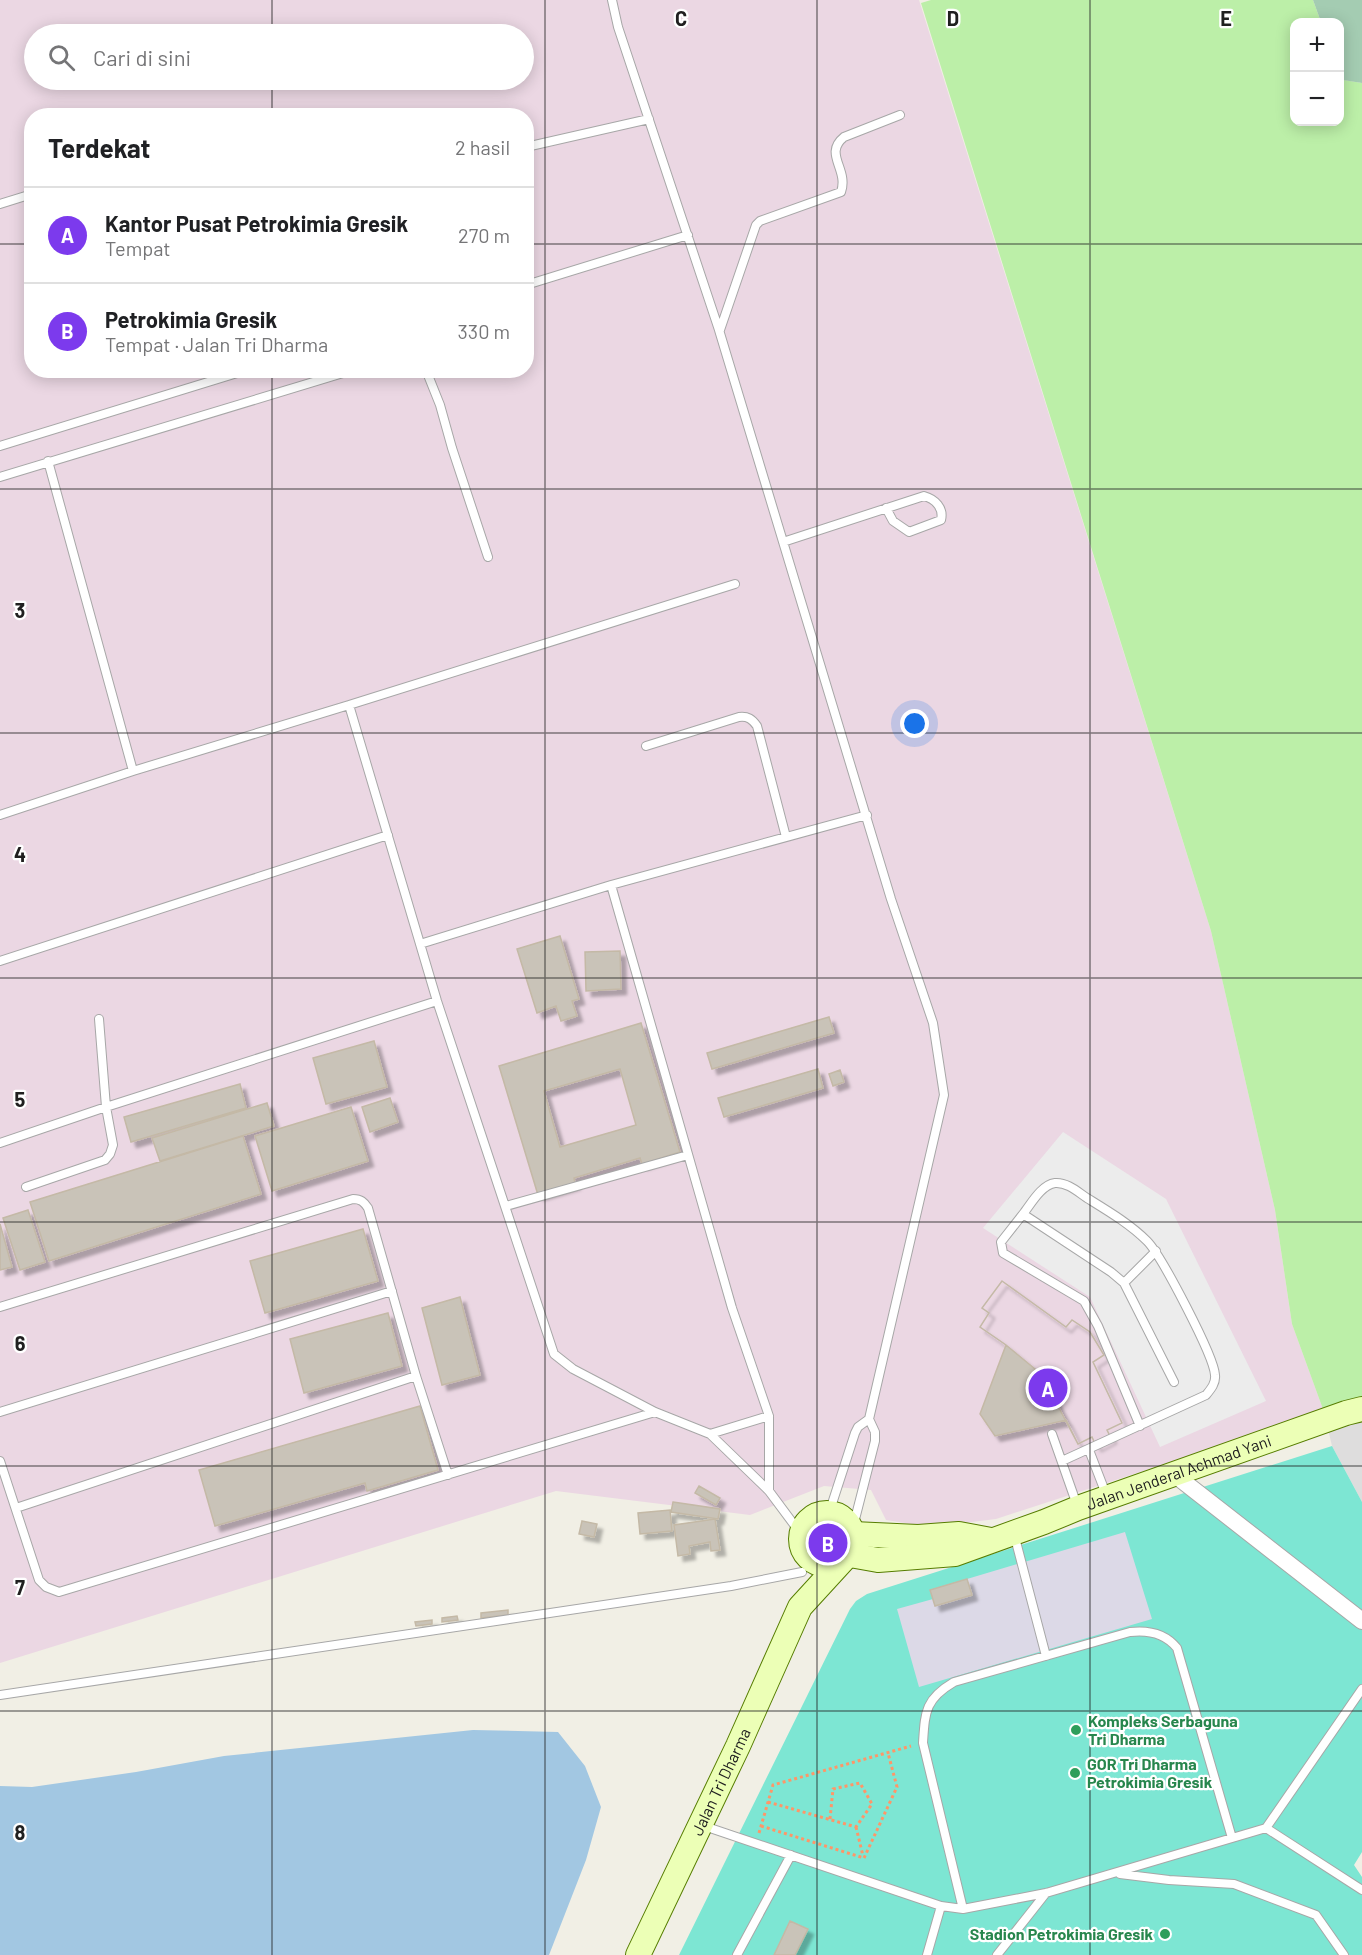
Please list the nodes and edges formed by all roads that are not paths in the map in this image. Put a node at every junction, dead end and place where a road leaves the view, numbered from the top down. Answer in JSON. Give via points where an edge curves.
{"nodes":[{"id":1,"x":612,"y":0,"type":"edge"},
{"id":2,"x":900,"y":115,"type":"dead end"},
{"id":3,"x":649,"y":119,"type":"junction"},
{"id":4,"x":534,"y":145,"type":"edge"},
{"id":5,"x":24,"y":196,"type":"edge"},
{"id":6,"x":0,"y":204,"type":"edge"},
{"id":7,"x":688,"y":235,"type":"junction"},
{"id":8,"x":534,"y":283,"type":"edge"},
{"id":9,"x":719,"y":330,"type":"junction"},
{"id":10,"x":221,"y":378,"type":"edge"},
{"id":11,"x":325,"y":378,"type":"edge"},
{"id":12,"x":429,"y":378,"type":"edge"},
{"id":13,"x":0,"y":446,"type":"edge"},
{"id":14,"x":48,"y":461,"type":"junction"},
{"id":15,"x":0,"y":477,"type":"edge"},
{"id":16,"x":886,"y":508,"type":"junction"},
{"id":17,"x":783,"y":542,"type":"junction"},
{"id":18,"x":488,"y":557,"type":"dead end"},
{"id":19,"x":735,"y":584,"type":"dead end"},
{"id":20,"x":349,"y":705,"type":"junction"},
{"id":21,"x":646,"y":746,"type":"dead end"},
{"id":22,"x":133,"y":771,"type":"junction"},
{"id":23,"x":0,"y":815,"type":"edge"},
{"id":24,"x":867,"y":815,"type":"junction"},
{"id":25,"x":387,"y":835,"type":"junction"},
{"id":26,"x":786,"y":837,"type":"junction"},
{"id":27,"x":611,"y":885,"type":"junction"},
{"id":28,"x":420,"y":944,"type":"junction"},
{"id":29,"x":0,"y":961,"type":"edge"},
{"id":30,"x":437,"y":1001,"type":"junction"},
{"id":31,"x":99,"y":1019,"type":"dead end"},
{"id":32,"x":106,"y":1107,"type":"junction"},
{"id":33,"x":0,"y":1143,"type":"edge"},
{"id":34,"x":687,"y":1155,"type":"junction"},
{"id":35,"x":26,"y":1187,"type":"dead end"},
{"id":36,"x":506,"y":1206,"type":"junction"},
{"id":37,"x":1023,"y":1214,"type":"junction"},
{"id":38,"x":1156,"y":1251,"type":"junction"},
{"id":39,"x":1124,"y":1283,"type":"junction"},
{"id":40,"x":392,"y":1291,"type":"junction"},
{"id":41,"x":0,"y":1307,"type":"edge"},
{"id":42,"x":416,"y":1376,"type":"junction"},
{"id":43,"x":1174,"y":1382,"type":"dead end"},
{"id":44,"x":1354,"y":1411,"type":"edge"},
{"id":45,"x":0,"y":1412,"type":"edge"},
{"id":46,"x":655,"y":1412,"type":"junction"},
{"id":47,"x":769,"y":1416,"type":"junction"},
{"id":48,"x":869,"y":1419,"type":"junction"},
{"id":49,"x":1140,"y":1426,"type":"junction"},
{"id":50,"x":710,"y":1434,"type":"junction"},
{"id":51,"x":1052,"y":1434,"type":"dead end"},
{"id":52,"x":1089,"y":1450,"type":"junction"},
{"id":53,"x":0,"y":1461,"type":"edge"},
{"id":54,"x":1062,"y":1461,"type":"junction"},
{"id":55,"x":448,"y":1474,"type":"junction"},
{"id":56,"x":1175,"y":1475,"type":"junction"},
{"id":57,"x":770,"y":1491,"type":"junction"},
{"id":58,"x":1108,"y":1498,"type":"junction"},
{"id":59,"x":16,"y":1508,"type":"junction"},
{"id":60,"x":1078,"y":1508,"type":"junction"},
{"id":61,"x":830,"y":1513,"type":"junction"},
{"id":62,"x":1004,"y":1537,"type":"junction"},
{"id":63,"x":850,"y":1545,"type":"junction"},
{"id":64,"x":802,"y":1552,"type":"junction"},
{"id":65,"x":800,"y":1607,"type":"junction"},
{"id":66,"x":1362,"y":1621,"type":"edge"},
{"id":67,"x":1046,"y":1656,"type":"junction"},
{"id":68,"x":1362,"y":1689,"type":"edge"},
{"id":69,"x":0,"y":1695,"type":"edge"},
{"id":70,"x":700,"y":1825,"type":"junction"},
{"id":71,"x":1266,"y":1828,"type":"junction"},
{"id":72,"x":1232,"y":1838,"type":"junction"},
{"id":73,"x":791,"y":1855,"type":"junction"},
{"id":74,"x":1115,"y":1873,"type":"junction"},
{"id":75,"x":1362,"y":1890,"type":"edge"},
{"id":76,"x":1046,"y":1893,"type":"junction"},
{"id":77,"x":941,"y":1906,"type":"junction"},
{"id":78,"x":963,"y":1909,"type":"junction"},
{"id":79,"x":638,"y":1955,"type":"edge"},
{"id":80,"x":737,"y":1955,"type":"edge"},
{"id":81,"x":927,"y":1955,"type":"edge"},
{"id":82,"x":997,"y":1955,"type":"edge"},
{"id":83,"x":1344,"y":1955,"type":"edge"}],
"edges":[{"from":1,"to":3,"type":"lane"},
{"from":2,"to":9,"type":"lane","via":[[837,143],[842,192],[760,220]]},
{"from":3,"to":4,"type":"lane"},
{"from":3,"to":7,"type":"lane"},
{"from":5,"to":6,"type":"lane"},
{"from":7,"to":8,"type":"lane"},
{"from":7,"to":9,"type":"lane"},
{"from":9,"to":17,"type":"lane"},
{"from":10,"to":13,"type":"lane"},
{"from":11,"to":14,"type":"lane"},
{"from":12,"to":18,"type":"lane"},
{"from":14,"to":15,"type":"lane"},
{"from":14,"to":22,"type":"lane"},
{"from":16,"to":16,"type":"lane","via":[[927,496],[939,506],[942,515],[940,520],[909,532],[893,521]]},
{"from":16,"to":17,"type":"lane"},
{"from":17,"to":24,"type":"lane"},
{"from":19,"to":20,"type":"lane"},
{"from":20,"to":22,"type":"lane"},
{"from":20,"to":25,"type":"lane"},
{"from":21,"to":26,"type":"lane","via":[[748,717],[757,726]]},
{"from":22,"to":23,"type":"lane"},
{"from":24,"to":26,"type":"lane"},
{"from":24,"to":48,"type":"lane","via":[[933,1023],[944,1095]]},
{"from":25,"to":28,"type":"lane"},
{"from":25,"to":29,"type":"lane"},
{"from":26,"to":27,"type":"lane"},
{"from":27,"to":28,"type":"lane"},
{"from":27,"to":34,"type":"lane"},
{"from":28,"to":30,"type":"lane"},
{"from":30,"to":32,"type":"lane"},
{"from":30,"to":36,"type":"lane"},
{"from":31,"to":32,"type":"lane"},
{"from":32,"to":33,"type":"lane"},
{"from":32,"to":35,"type":"lane","via":[[113,1145],[105,1160]]},
{"from":34,"to":36,"type":"lane"},
{"from":34,"to":47,"type":"lane"},
{"from":36,"to":46,"type":"lane","via":[[554,1354],[573,1369]]},
{"from":37,"to":38,"type":"lane","via":[[1043,1189],[1065,1183],[1124,1222]]},
{"from":37,"to":39,"type":"lane"},
{"from":37,"to":49,"type":"lane","via":[[1001,1242],[1003,1253],[1084,1300]]},
{"from":38,"to":39,"type":"lane"},
{"from":38,"to":49,"type":"lane","via":[[1210,1358],[1214,1386],[1206,1395]]},
{"from":39,"to":43,"type":"lane"},
{"from":40,"to":41,"type":"lane","via":[[368,1208],[353,1198]]},
{"from":40,"to":42,"type":"lane"},
{"from":40,"to":45,"type":"lane"},
{"from":42,"to":55,"type":"lane"},
{"from":42,"to":59,"type":"lane"},
{"from":44,"to":56,"type":"main road","name":"Jalan Jenderal Achmad Yani"},
{"from":46,"to":50,"type":"lane"},
{"from":46,"to":55,"type":"lane"},
{"from":47,"to":50,"type":"lane"},
{"from":47,"to":57,"type":"lane"},
{"from":48,"to":61,"type":"lane","via":[[855,1433]]},
{"from":48,"to":63,"type":"lane","via":[[875,1441]]},
{"from":49,"to":52,"type":"lane"},
{"from":50,"to":57,"type":"lane"},
{"from":51,"to":54,"type":"lane"},
{"from":52,"to":54,"type":"lane"},
{"from":52,"to":58,"type":"lane"},
{"from":53,"to":59,"type":"lane"},
{"from":54,"to":60,"type":"lane"},
{"from":55,"to":59,"type":"lane","via":[[59,1592],[39,1580]]},
{"from":56,"to":58,"type":"main road","name":"Jalan Jenderal Achmad Yani"},
{"from":56,"to":66,"type":"street"},
{"from":57,"to":64,"type":"lane"},
{"from":58,"to":60,"type":"main road","name":"Jalan Jenderal Achmad Yani"},
{"from":60,"to":62,"type":"main road","name":"Jalan Jenderal Achmad Yani"},
{"from":61,"to":63,"type":"main road","via":[[843,1518]]},
{"from":61,"to":64,"type":"main road","via":[[809,1521]]},
{"from":62,"to":63,"type":"main road","via":[[959,1534]]},
{"from":62,"to":67,"type":"lane"},
{"from":63,"to":64,"type":"main road","via":[[829,1566],[813,1562]]},
{"from":63,"to":65,"type":"main road","name":"Jalan Tri Dharma"},
{"from":64,"to":65,"type":"main road","name":"Jalan Tri Dharma"},
{"from":64,"to":69,"type":"lane","via":[[731,1586]]},
{"from":65,"to":70,"type":"main road","name":"Jalan Tri Dharma"},
{"from":67,"to":72,"type":"lane","via":[[1142,1630],[1173,1642]]},
{"from":67,"to":78,"type":"lane","via":[[954,1682],[929,1702],[923,1743]]},
{"from":68,"to":71,"type":"lane"},
{"from":70,"to":73,"type":"lane"},
{"from":70,"to":79,"type":"main road","name":"Jalan Tri Dharma"},
{"from":71,"to":72,"type":"lane"},
{"from":71,"to":75,"type":"lane"},
{"from":72,"to":74,"type":"lane"},
{"from":73,"to":77,"type":"lane"},
{"from":73,"to":80,"type":"lane"},
{"from":74,"to":76,"type":"lane"},
{"from":74,"to":83,"type":"lane","via":[[1234,1884],[1316,1915]]},
{"from":76,"to":78,"type":"lane"},
{"from":76,"to":82,"type":"lane"},
{"from":77,"to":78,"type":"lane"},
{"from":77,"to":81,"type":"lane"}]}
